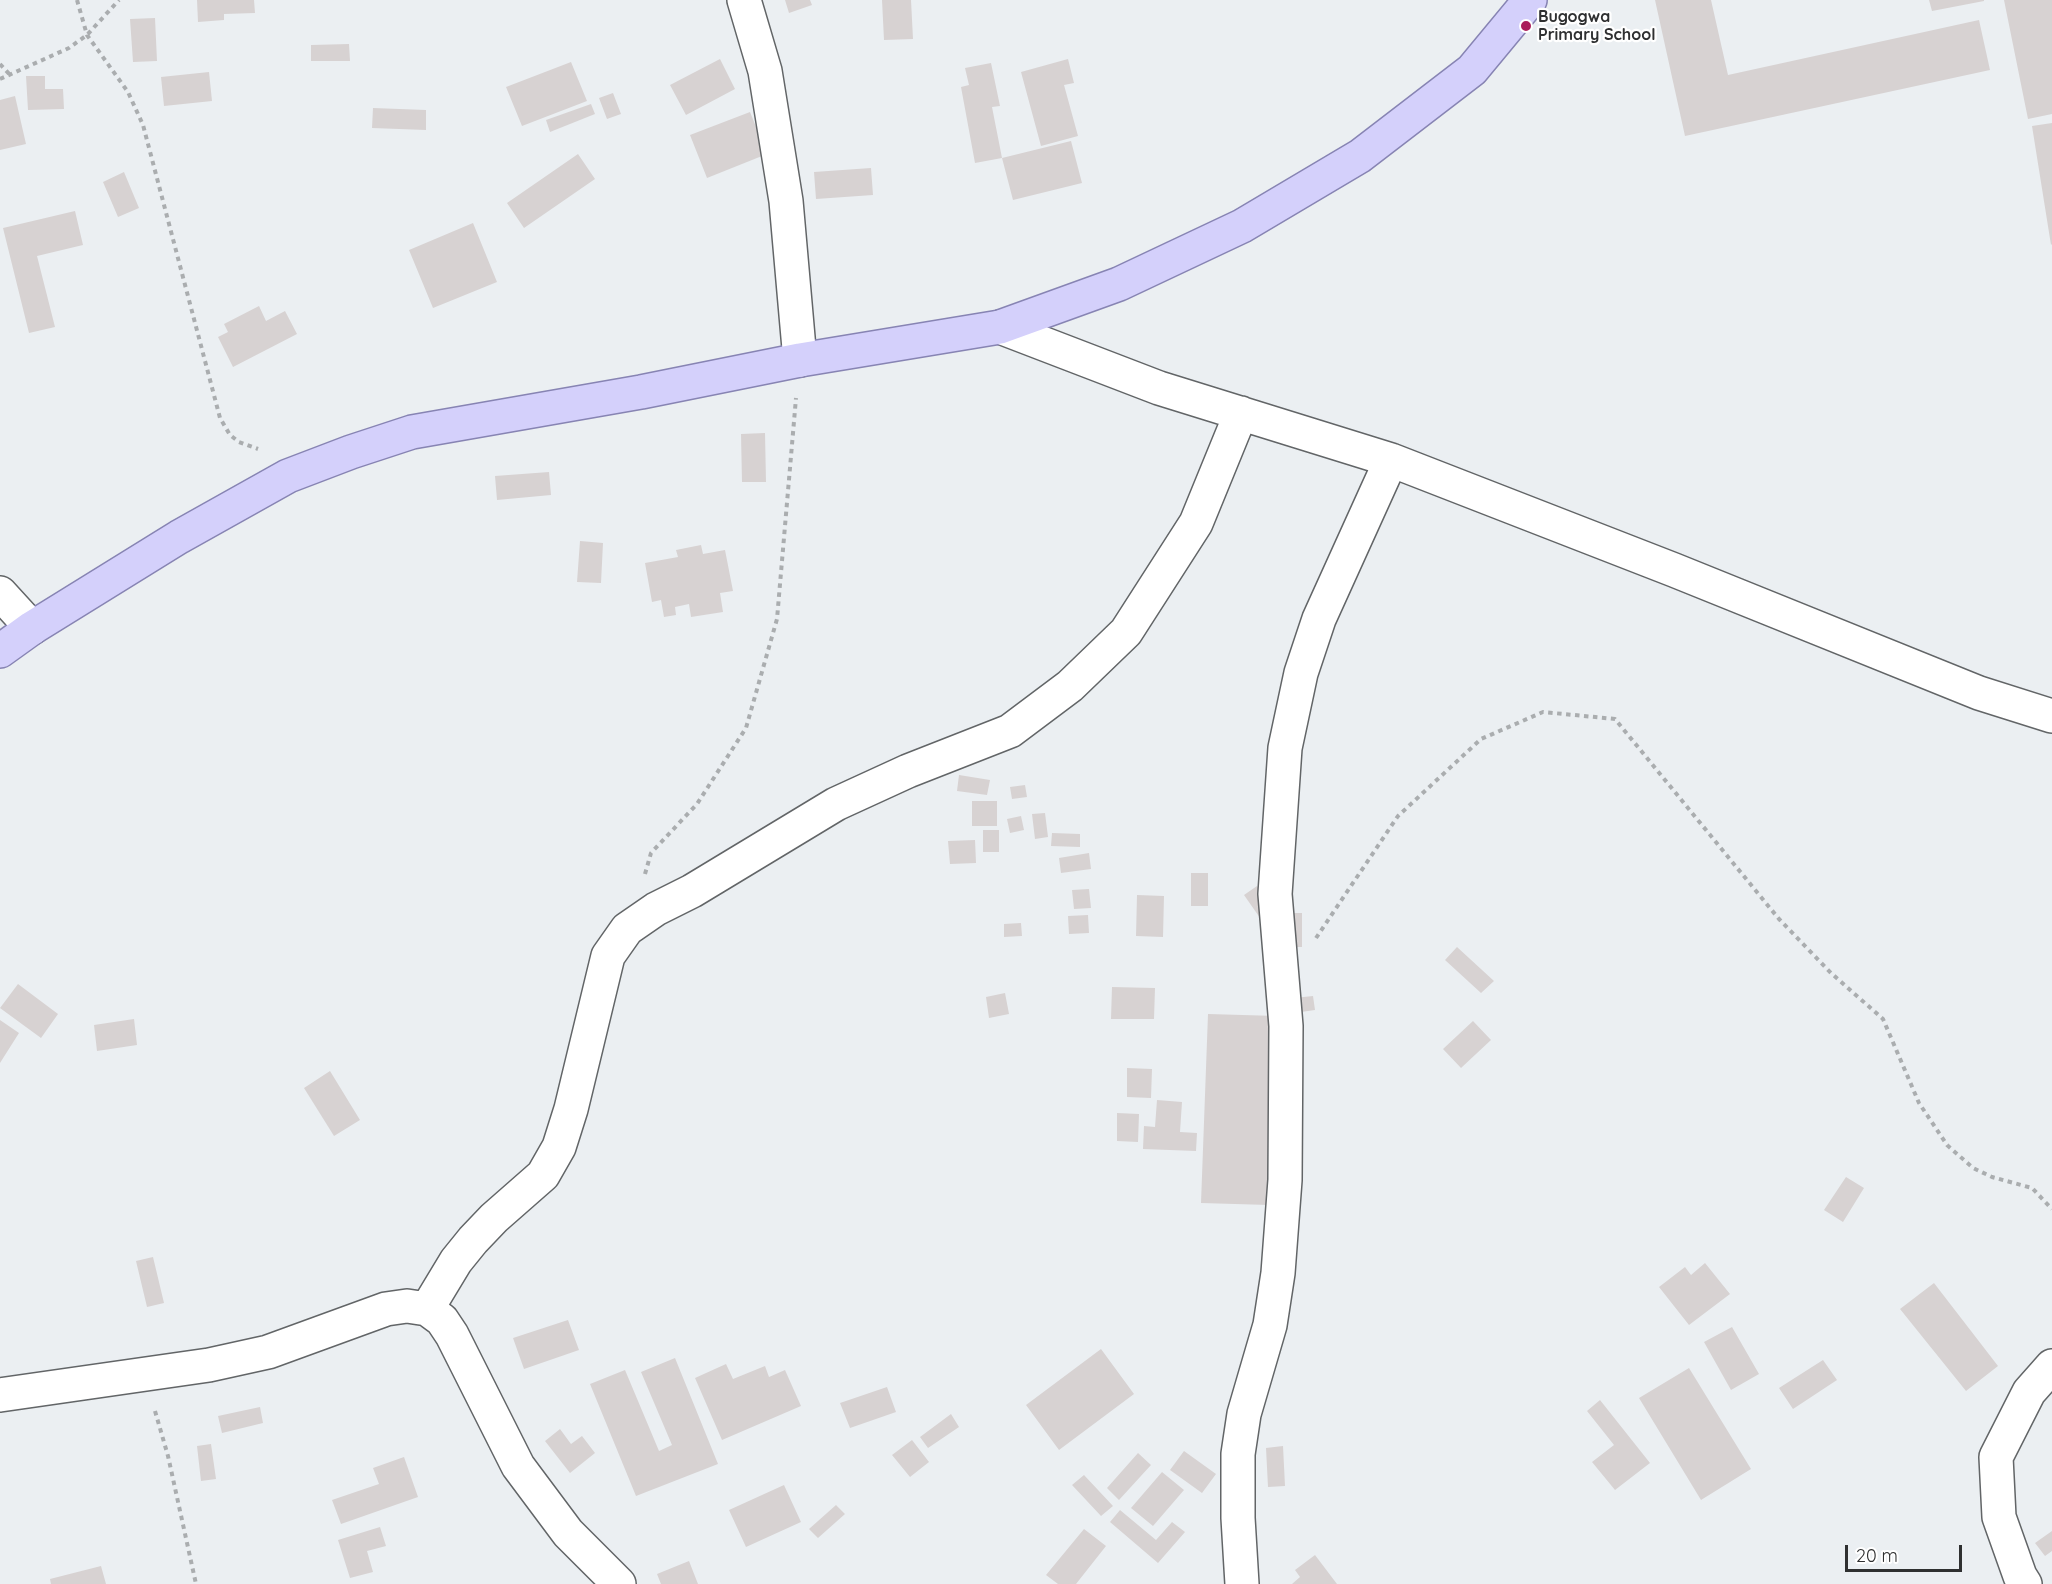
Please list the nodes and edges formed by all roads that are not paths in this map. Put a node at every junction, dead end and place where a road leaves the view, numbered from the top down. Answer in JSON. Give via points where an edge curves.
{"nodes":[{"id":1,"x":744,"y":0,"type":"edge"},
{"id":2,"x":1530,"y":0,"type":"edge"},
{"id":3,"x":1000,"y":327,"type":"junction"},
{"id":4,"x":800,"y":360,"type":"junction"},
{"id":5,"x":1241,"y":413,"type":"junction"},
{"id":6,"x":1391,"y":460,"type":"junction"},
{"id":7,"x":0,"y":593,"type":"edge"},
{"id":8,"x":32,"y":628,"type":"junction"},
{"id":9,"x":0,"y":651,"type":"edge"},
{"id":10,"x":2052,"y":716,"type":"edge"},
{"id":11,"x":427,"y":1309,"type":"junction"},
{"id":12,"x":2052,"y":1366,"type":"edge"},
{"id":13,"x":0,"y":1395,"type":"edge"},
{"id":14,"x":619,"y":1584,"type":"edge"},
{"id":15,"x":1242,"y":1584,"type":"edge"},
{"id":16,"x":2025,"y":1584,"type":"edge"}],
"edges":[{"from":1,"to":4,"type":"street","via":[[765,71],[786,201]]},
{"from":2,"to":3,"type":"main road","via":[[1472,70],[1360,156],[1242,226],[1119,284]]},
{"from":3,"to":4,"type":"main road"},
{"from":3,"to":5,"type":"street","via":[[1159,388]]},
{"from":4,"to":8,"type":"main road","via":[[412,432],[351,452],[288,476],[179,537]]},
{"from":5,"to":6,"type":"street"},
{"from":5,"to":11,"type":"street","via":[[1196,523],[1126,632],[1070,686],[1010,731],[836,804],[627,929],[608,956],[559,1148],[543,1175],[473,1240]]},
{"from":6,"to":10,"type":"street","via":[[1979,693]]},
{"from":6,"to":15,"type":"street","via":[[1319,619],[1301,673],[1285,748],[1275,894],[1286,1026],[1285,1180],[1270,1325],[1244,1414],[1238,1454]]},
{"from":7,"to":8,"type":"street"},
{"from":8,"to":9,"type":"main road"},
{"from":11,"to":13,"type":"street","via":[[386,1309],[268,1352],[209,1365]]},
{"from":11,"to":14,"type":"street","via":[[442,1320],[452,1335],[518,1466],[568,1533]]},
{"from":12,"to":16,"type":"street","via":[[2029,1392],[1996,1457],[1999,1517]]}]}
